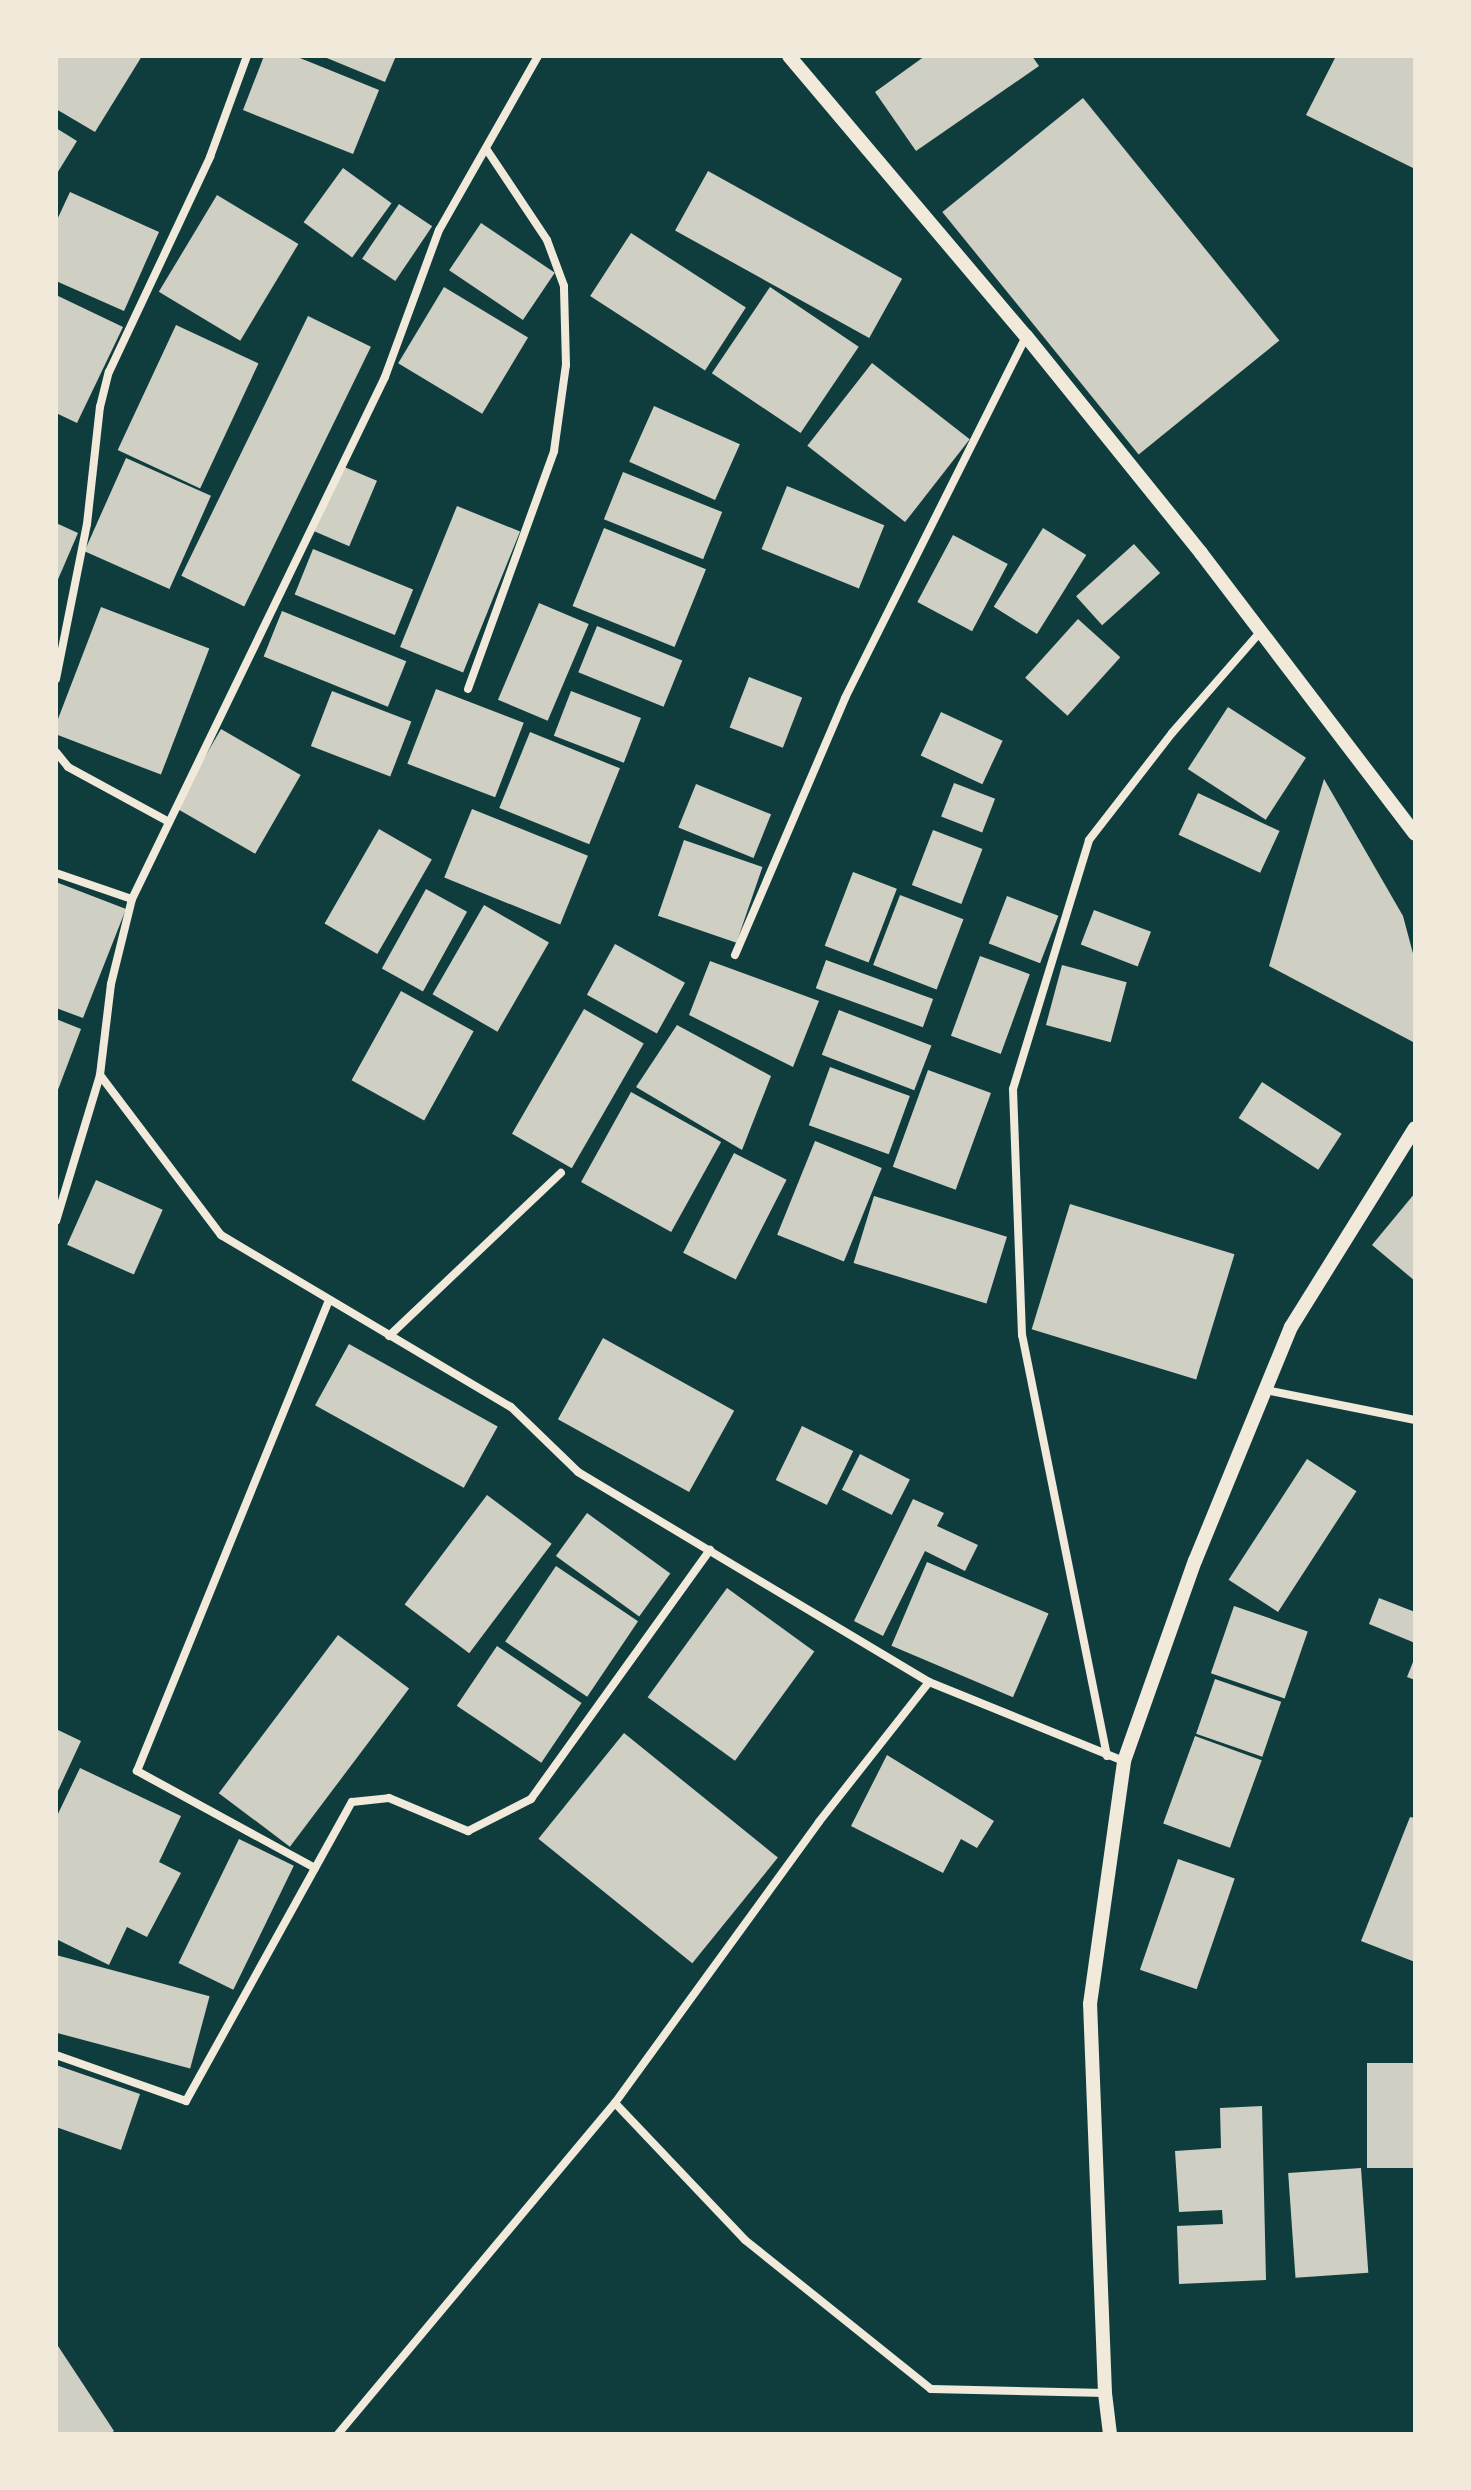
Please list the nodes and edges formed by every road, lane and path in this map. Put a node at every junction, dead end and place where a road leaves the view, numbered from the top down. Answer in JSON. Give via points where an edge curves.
{"nodes":[{"id":1,"x":247,"y":56,"type":"edge"},
{"id":2,"x":538,"y":56,"type":"edge"},
{"id":3,"x":789,"y":56,"type":"edge"},
{"id":4,"x":487,"y":150,"type":"junction"},
{"id":5,"x":1026,"y":336,"type":"junction"},
{"id":6,"x":1261,"y":631,"type":"junction"},
{"id":7,"x":56,"y":679,"type":"edge"},
{"id":8,"x":468,"y":689,"type":"dead end"},
{"id":9,"x":56,"y":752,"type":"edge"},
{"id":10,"x":167,"y":821,"type":"junction"},
{"id":11,"x":1415,"y":834,"type":"edge"},
{"id":12,"x":56,"y":873,"type":"edge"},
{"id":13,"x":132,"y":899,"type":"junction"},
{"id":14,"x":735,"y":955,"type":"dead end"},
{"id":15,"x":100,"y":1075,"type":"junction"},
{"id":16,"x":1415,"y":1128,"type":"edge"},
{"id":17,"x":561,"y":1173,"type":"dead end"},
{"id":18,"x":56,"y":1221,"type":"edge"},
{"id":19,"x":329,"y":1300,"type":"junction"},
{"id":20,"x":389,"y":1336,"type":"junction"},
{"id":21,"x":1266,"y":1390,"type":"junction"},
{"id":22,"x":1415,"y":1420,"type":"edge"},
{"id":23,"x":710,"y":1550,"type":"junction"},
{"id":24,"x":929,"y":1682,"type":"junction"},
{"id":25,"x":1107,"y":1756,"type":"junction"},
{"id":26,"x":1124,"y":1761,"type":"junction"},
{"id":27,"x":315,"y":1868,"type":"junction"},
{"id":28,"x":56,"y":2055,"type":"edge"},
{"id":29,"x":615,"y":2103,"type":"junction"},
{"id":30,"x":1105,"y":2393,"type":"junction"},
{"id":31,"x":338,"y":2434,"type":"edge"},
{"id":32,"x":1110,"y":2434,"type":"edge"}],
"edges":[{"from":1,"to":7,"type":"street","via":[[210,157],[109,372],[87,524]]},
{"from":2,"to":4,"type":"street"},
{"from":3,"to":5,"type":"street"},
{"from":4,"to":8,"type":"street","via":[[547,240],[564,286],[566,365],[554,451]]},
{"from":4,"to":10,"type":"street","via":[[439,230],[385,377]]},
{"from":5,"to":6,"type":"street"},
{"from":5,"to":14,"type":"street","via":[[845,698]]},
{"from":6,"to":11,"type":"street"},
{"from":6,"to":25,"type":"street","via":[[1089,840],[1013,1089],[1022,1335]]},
{"from":9,"to":10,"type":"street","via":[[68,767]]},
{"from":10,"to":13,"type":"street"},
{"from":12,"to":13,"type":"street"},
{"from":13,"to":15,"type":"street","via":[[111,984]]},
{"from":15,"to":18,"type":"street"},
{"from":15,"to":19,"type":"street","via":[[221,1235]]},
{"from":16,"to":21,"type":"street","via":[[1291,1327]]},
{"from":17,"to":20,"type":"street"},
{"from":19,"to":20,"type":"street"},
{"from":19,"to":27,"type":"street","via":[[137,1771]]},
{"from":20,"to":23,"type":"street","via":[[511,1407],[578,1472]]},
{"from":21,"to":22,"type":"street"},
{"from":21,"to":26,"type":"street","via":[[1195,1561]]},
{"from":23,"to":24,"type":"street"},
{"from":23,"to":27,"type":"street","via":[[531,1799],[468,1831],[389,1798],[352,1802]]},
{"from":24,"to":25,"type":"street"},
{"from":24,"to":29,"type":"street","via":[[819,1822]]},
{"from":25,"to":26,"type":"street"},
{"from":26,"to":30,"type":"street","via":[[1090,2004]]},
{"from":27,"to":28,"type":"street","via":[[186,2101]]},
{"from":29,"to":30,"type":"street","via":[[745,2240],[931,2389]]},
{"from":29,"to":31,"type":"street"},
{"from":30,"to":32,"type":"street"}]}
